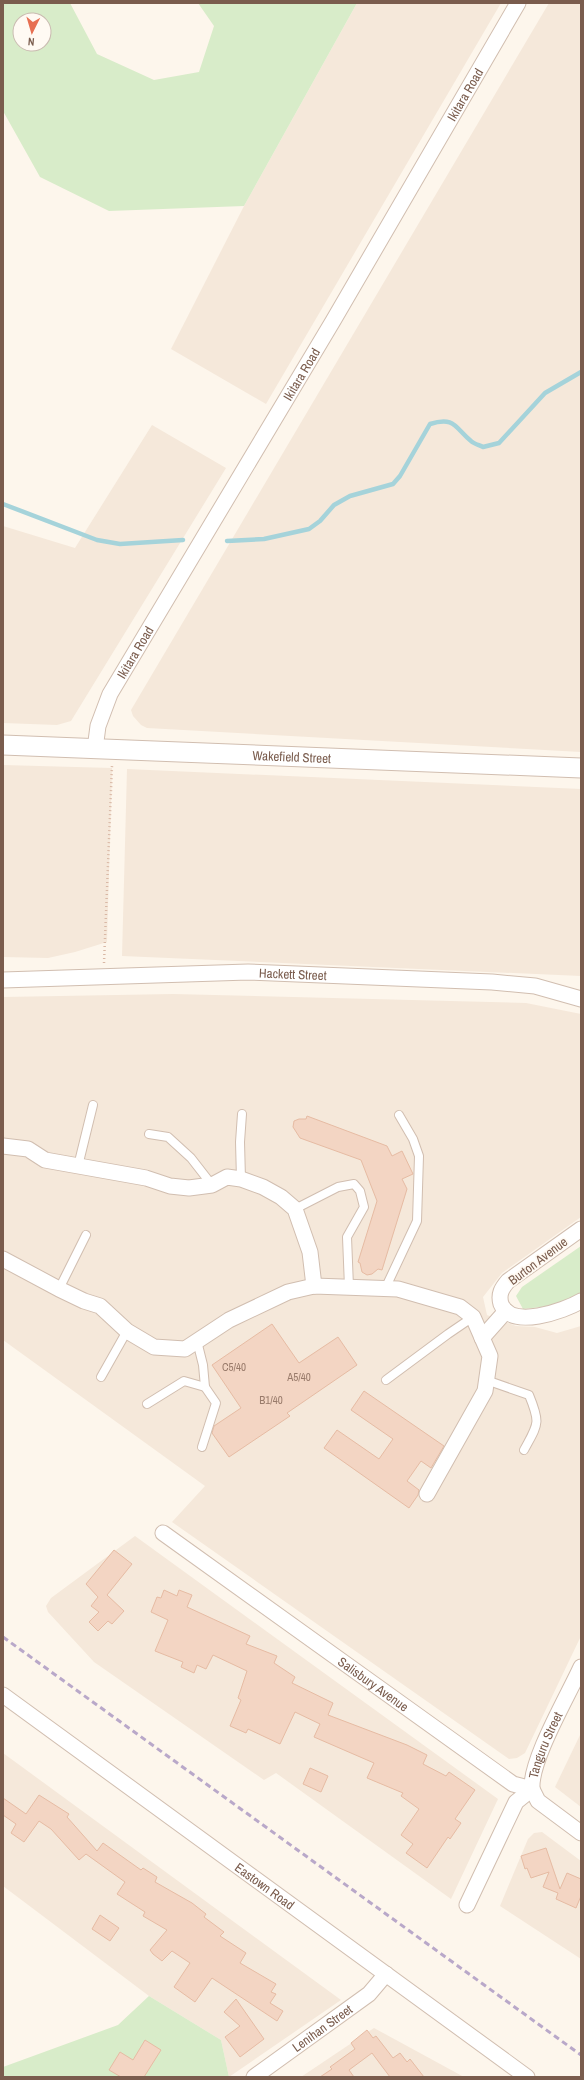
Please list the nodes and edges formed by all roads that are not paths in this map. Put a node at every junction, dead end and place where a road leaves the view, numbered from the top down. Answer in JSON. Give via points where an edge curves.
{"nodes":[{"id":1,"x":518,"y":3,"type":"edge"},
{"id":2,"x":3,"y":745,"type":"edge"},
{"id":3,"x":104,"y":749,"type":"junction"},
{"id":4,"x":581,"y":768,"type":"edge"},
{"id":5,"x":3,"y":980,"type":"edge"},
{"id":6,"x":581,"y":999,"type":"edge"},
{"id":7,"x":94,"y":1106,"type":"dead end"},
{"id":8,"x":242,"y":1114,"type":"dead end"},
{"id":9,"x":399,"y":1116,"type":"dead end"},
{"id":10,"x":149,"y":1134,"type":"dead end"},
{"id":11,"x":3,"y":1146,"type":"edge"},
{"id":12,"x":78,"y":1166,"type":"junction"},
{"id":13,"x":241,"y":1179,"type":"junction"},
{"id":14,"x":212,"y":1185,"type":"junction"},
{"id":15,"x":295,"y":1209,"type":"junction"},
{"id":16,"x":581,"y":1229,"type":"edge"},
{"id":17,"x":86,"y":1235,"type":"dead end"},
{"id":18,"x":3,"y":1259,"type":"edge"},
{"id":19,"x":314,"y":1286,"type":"junction"},
{"id":20,"x":349,"y":1287,"type":"junction"},
{"id":21,"x":59,"y":1289,"type":"junction"},
{"id":22,"x":385,"y":1289,"type":"junction"},
{"id":23,"x":581,"y":1301,"type":"edge"},
{"id":24,"x":506,"y":1311,"type":"junction"},
{"id":25,"x":473,"y":1317,"type":"junction"},
{"id":26,"x":127,"y":1331,"type":"junction"},
{"id":27,"x":482,"y":1338,"type":"junction"},
{"id":28,"x":197,"y":1341,"type":"junction"},
{"id":29,"x":101,"y":1377,"type":"dead end"},
{"id":30,"x":386,"y":1380,"type":"dead end"},
{"id":31,"x":486,"y":1380,"type":"junction"},
{"id":32,"x":205,"y":1387,"type":"junction"},
{"id":33,"x":147,"y":1404,"type":"dead end"},
{"id":34,"x":202,"y":1447,"type":"dead end"},
{"id":35,"x":524,"y":1450,"type":"dead end"},
{"id":36,"x":426,"y":1494,"type":"dead end"},
{"id":37,"x":163,"y":1533,"type":"dead end"},
{"id":38,"x":581,"y":1668,"type":"edge"},
{"id":39,"x":3,"y":1695,"type":"edge"},
{"id":40,"x":532,"y":1789,"type":"junction"},
{"id":41,"x":581,"y":1833,"type":"edge"},
{"id":42,"x":467,"y":1905,"type":"dead end"},
{"id":43,"x":386,"y":1974,"type":"junction"},
{"id":44,"x":254,"y":2077,"type":"edge"},
{"id":45,"x":527,"y":2077,"type":"edge"}],
"edges":[{"from":1,"to":3,"type":"street","name":"Ikitara Road","via":[[337,315],[110,694],[98,726]]},
{"from":2,"to":3,"type":"street","name":"Wakefield Street"},
{"from":3,"to":4,"type":"street","name":"Wakefield Street"},
{"from":5,"to":6,"type":"street","name":"Hackett Street","via":[[248,972],[492,982],[535,986]]},
{"from":7,"to":12,"type":"lane"},
{"from":8,"to":13,"type":"lane"},
{"from":9,"to":22,"type":"lane","via":[[413,1139],[419,1156],[417,1221]]},
{"from":10,"to":14,"type":"lane","via":[[168,1136],[191,1158]]},
{"from":11,"to":12,"type":"street","via":[[28,1149],[45,1160]]},
{"from":12,"to":14,"type":"street","via":[[146,1178],[170,1186],[189,1188]]},
{"from":13,"to":14,"type":"street","via":[[227,1177]]},
{"from":13,"to":15,"type":"street","via":[[263,1187]]},
{"from":15,"to":19,"type":"street","via":[[310,1252]]},
{"from":15,"to":20,"type":"lane","via":[[338,1187],[354,1184],[360,1191],[364,1207],[347,1237]]},
{"from":16,"to":24,"type":"street","name":"Burton Avenue","via":[[508,1281],[501,1289],[500,1297]]},
{"from":17,"to":21,"type":"lane"},
{"from":18,"to":21,"type":"street"},
{"from":19,"to":20,"type":"street"},
{"from":19,"to":28,"type":"street","via":[[288,1292],[229,1320]]},
{"from":20,"to":22,"type":"street"},
{"from":21,"to":26,"type":"street","via":[[100,1306]]},
{"from":22,"to":25,"type":"street","via":[[398,1289],[460,1307]]},
{"from":23,"to":24,"type":"street","via":[[558,1311],[527,1318],[516,1317]]},
{"from":24,"to":27,"type":"street"},
{"from":25,"to":27,"type":"street"},
{"from":25,"to":30,"type":"lane"},
{"from":26,"to":28,"type":"street","via":[[154,1347],[185,1349]]},
{"from":26,"to":29,"type":"lane"},
{"from":27,"to":31,"type":"street","via":[[490,1356]]},
{"from":28,"to":32,"type":"lane"},
{"from":31,"to":35,"type":"lane","via":[[529,1395],[537,1415],[537,1425]]},
{"from":31,"to":36,"type":"street","via":[[485,1391]]},
{"from":32,"to":33,"type":"lane","via":[[184,1381]]},
{"from":32,"to":34,"type":"lane","via":[[216,1403]]},
{"from":37,"to":40,"type":"street","name":"Salisbury Avenue","via":[[513,1784]]},
{"from":38,"to":40,"type":"street","name":"Tanguru Street","via":[[537,1760],[531,1779]]},
{"from":39,"to":43,"type":"street","name":"Eastown Road"},
{"from":40,"to":41,"type":"street","via":[[538,1801]]},
{"from":40,"to":42,"type":"street","name":"Tanguru Street","via":[[516,1802]]},
{"from":43,"to":44,"type":"street","name":"Lenihan Street","via":[[369,1994]]},
{"from":43,"to":45,"type":"street","name":"Eastown Road"}]}
